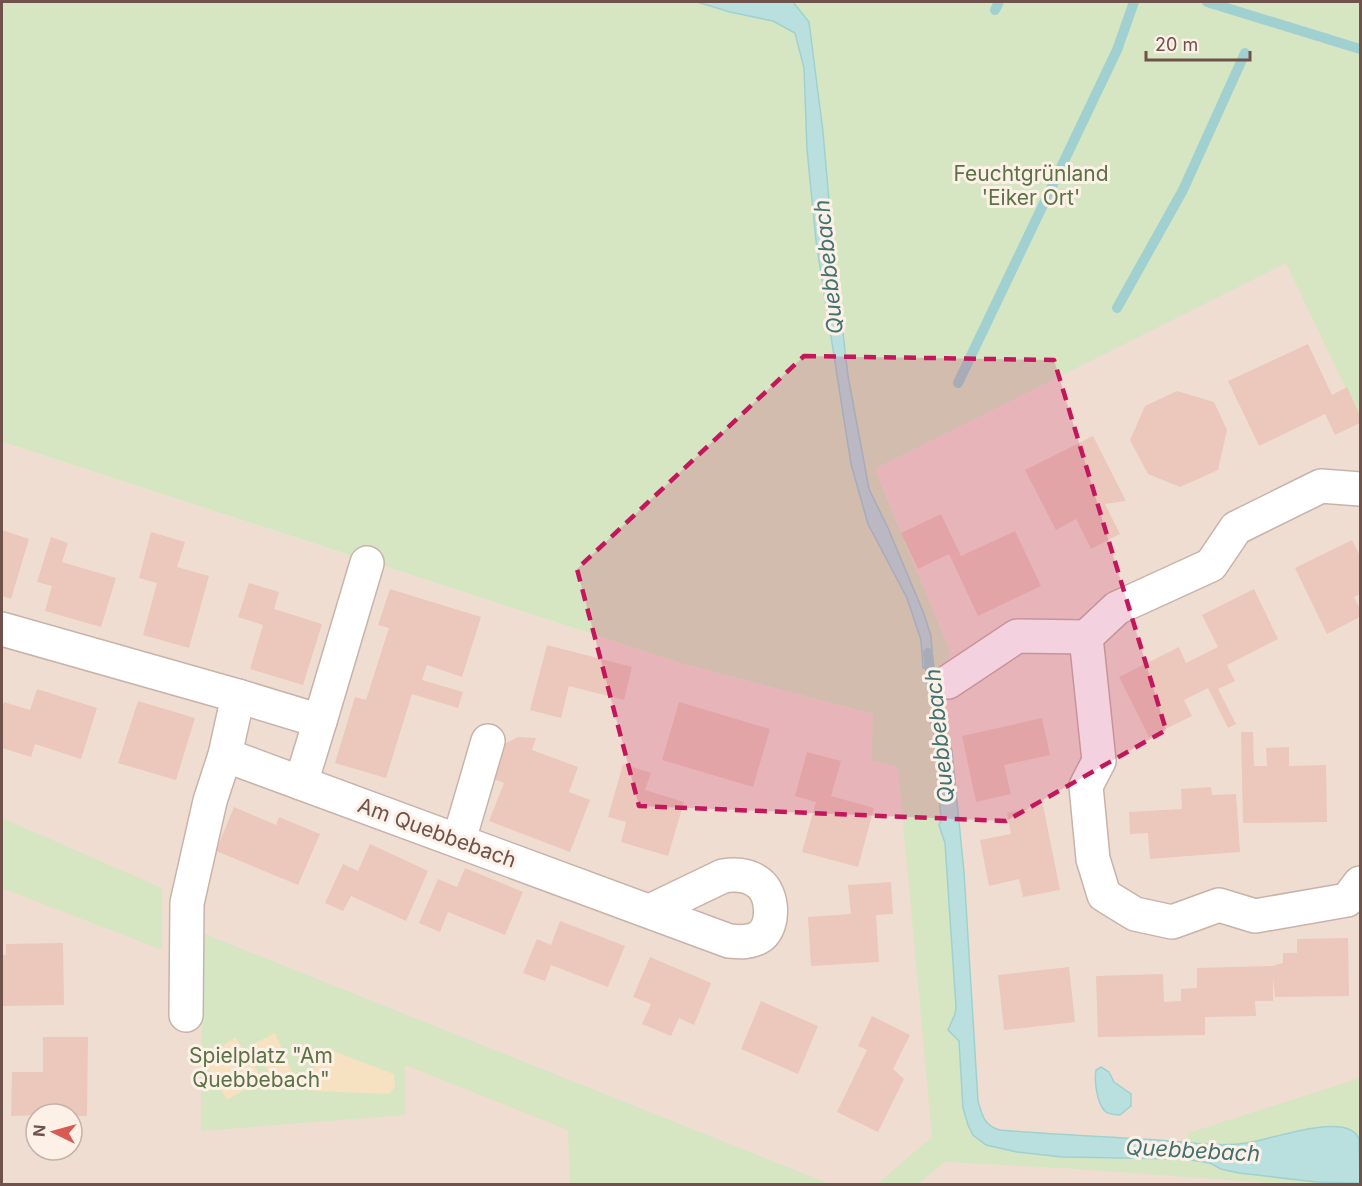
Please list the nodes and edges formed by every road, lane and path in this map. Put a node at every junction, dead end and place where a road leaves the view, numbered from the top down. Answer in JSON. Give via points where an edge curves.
{"nodes":[{"id":1,"x":1360,"y":489,"type":"edge"},
{"id":2,"x":367,"y":563,"type":"dead end"},
{"id":3,"x":2,"y":629,"type":"edge"},
{"id":4,"x":1086,"y":637,"type":"junction"},
{"id":5,"x":948,"y":682,"type":"dead end"},
{"id":6,"x":238,"y":696,"type":"junction"},
{"id":7,"x":320,"y":721,"type":"junction"},
{"id":8,"x":488,"y":741,"type":"dead end"},
{"id":9,"x":225,"y":755,"type":"junction"},
{"id":10,"x":302,"y":783,"type":"junction"},
{"id":11,"x":459,"y":840,"type":"junction"},
{"id":12,"x":1360,"y":883,"type":"edge"},
{"id":13,"x":650,"y":911,"type":"dead end"},
{"id":14,"x":186,"y":1015,"type":"dead end"}],
"edges":[{"from":1,"to":4,"type":"street","via":[[1321,486],[1236,528],[1210,565],[1116,608]]},
{"from":2,"to":7,"type":"street"},
{"from":3,"to":6,"type":"street"},
{"from":4,"to":5,"type":"street","via":[[1017,636]]},
{"from":4,"to":12,"type":"street","via":[[1099,761],[1086,786],[1093,859],[1104,895],[1135,914],[1172,922],[1219,905],[1255,916],[1347,900]]},
{"from":6,"to":7,"type":"street"},
{"from":6,"to":9,"type":"street"},
{"from":7,"to":10,"type":"street"},
{"from":8,"to":11,"type":"street"},
{"from":9,"to":10,"type":"street","name":"Am Quebbebach"},
{"from":9,"to":14,"type":"street","via":[[210,801],[187,903]]},
{"from":10,"to":11,"type":"street","name":"Am Quebbebach"},
{"from":11,"to":13,"type":"street","name":"Am Quebbebach"}]}
